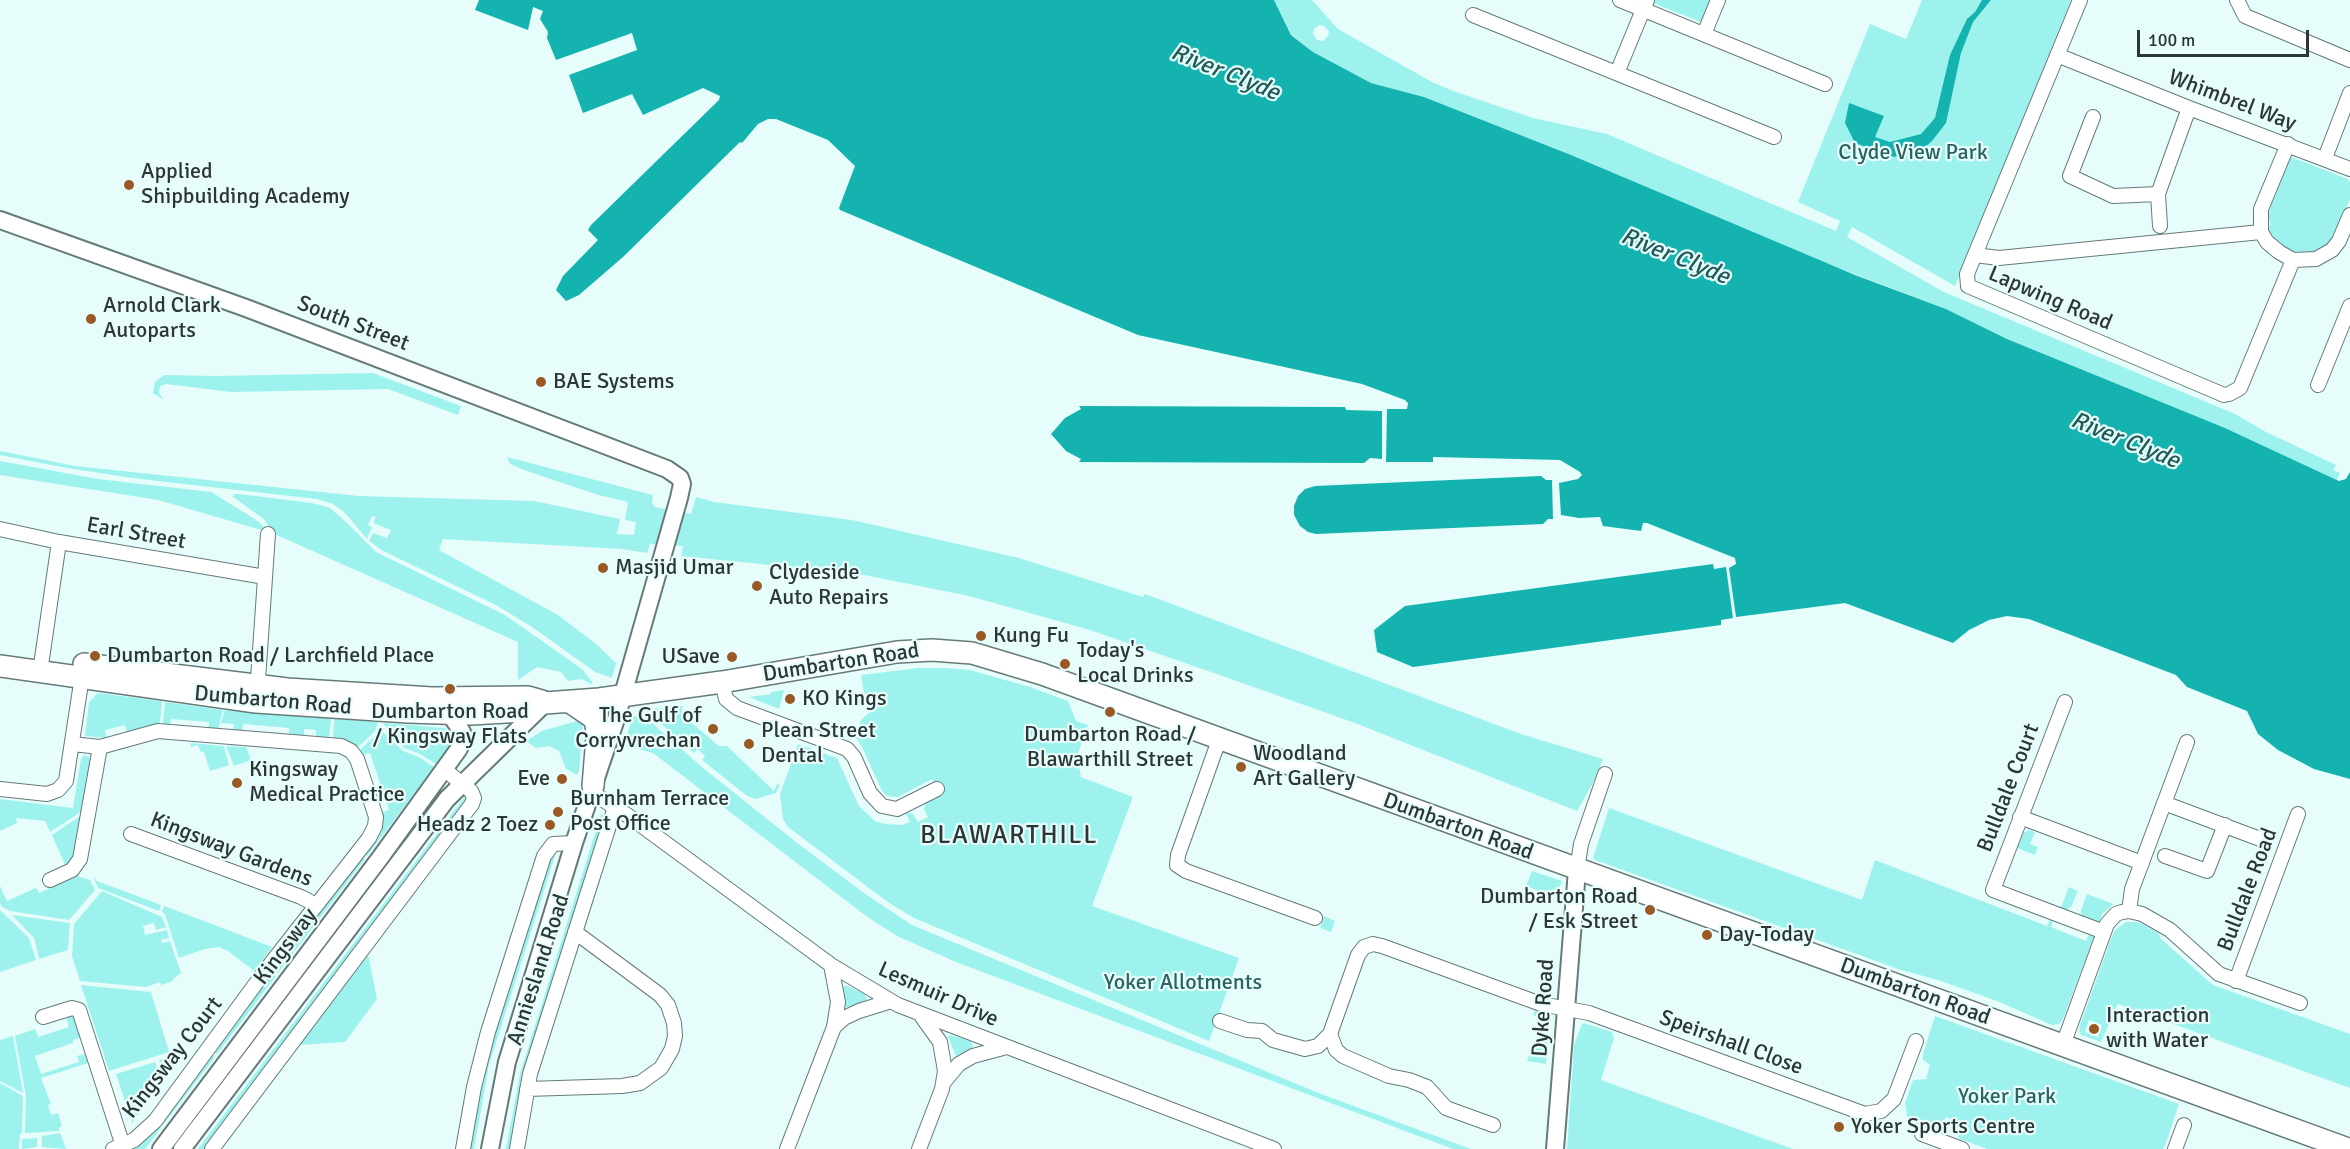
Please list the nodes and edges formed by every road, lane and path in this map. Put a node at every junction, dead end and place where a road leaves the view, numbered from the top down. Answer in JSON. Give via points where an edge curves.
{"nodes":[{"id":1,"x":1620,"y":0,"type":"edge"},
{"id":2,"x":1718,"y":0,"type":"edge"},
{"id":3,"x":2080,"y":0,"type":"edge"},
{"id":4,"x":2237,"y":0,"type":"edge"},
{"id":5,"x":1645,"y":5,"type":"edge"},
{"id":6,"x":1473,"y":15,"type":"dead end"},
{"id":7,"x":1704,"y":34,"type":"junction"},
{"id":8,"x":2057,"y":55,"type":"junction"},
{"id":9,"x":2350,"y":60,"type":"edge"},
{"id":10,"x":1617,"y":73,"type":"junction"},
{"id":11,"x":1825,"y":84,"type":"dead end"},
{"id":12,"x":2350,"y":93,"type":"edge"},
{"id":13,"x":2189,"y":108,"type":"junction"},
{"id":14,"x":2093,"y":117,"type":"dead end"},
{"id":15,"x":1774,"y":137,"type":"dead end"},
{"id":16,"x":2288,"y":144,"type":"junction"},
{"id":17,"x":2325,"y":158,"type":"junction"},
{"id":18,"x":2350,"y":169,"type":"edge"},
{"id":19,"x":2158,"y":194,"type":"junction"},
{"id":20,"x":2350,"y":215,"type":"edge"},
{"id":21,"x":0,"y":220,"type":"edge"},
{"id":22,"x":2160,"y":226,"type":"dead end"},
{"id":23,"x":2347,"y":230,"type":"edge"},
{"id":24,"x":2260,"y":232,"type":"junction"},
{"id":25,"x":1974,"y":255,"type":"junction"},
{"id":26,"x":2293,"y":260,"type":"junction"},
{"id":27,"x":2350,"y":306,"type":"edge"},
{"id":28,"x":2318,"y":385,"type":"dead end"},
{"id":29,"x":682,"y":484,"type":"joint"},
{"id":30,"x":0,"y":529,"type":"edge"},
{"id":31,"x":268,"y":534,"type":"dead end"},
{"id":32,"x":59,"y":542,"type":"junction"},
{"id":33,"x":265,"y":577,"type":"junction"},
{"id":34,"x":0,"y":652,"type":"edge"},
{"id":35,"x":0,"y":666,"type":"edge"},
{"id":36,"x":41,"y":666,"type":"junction"},
{"id":37,"x":82,"y":671,"type":"junction"},
{"id":38,"x":722,"y":682,"type":"junction"},
{"id":39,"x":257,"y":694,"type":"junction"},
{"id":40,"x":623,"y":696,"type":"junction"},
{"id":41,"x":570,"y":702,"type":"junction"},
{"id":42,"x":2065,"y":702,"type":"dead end"},
{"id":43,"x":545,"y":703,"type":"junction"},
{"id":44,"x":450,"y":714,"type":"junction"},
{"id":45,"x":1219,"y":740,"type":"junction"},
{"id":46,"x":2187,"y":742,"type":"dead end"},
{"id":47,"x":72,"y":744,"type":"junction"},
{"id":48,"x":100,"y":747,"type":"junction"},
{"id":49,"x":444,"y":770,"type":"junction"},
{"id":50,"x":1605,"y":774,"type":"dead end"},
{"id":51,"x":462,"y":783,"type":"junction"},
{"id":52,"x":0,"y":789,"type":"edge"},
{"id":53,"x":592,"y":789,"type":"junction"},
{"id":54,"x":937,"y":789,"type":"dead end"},
{"id":55,"x":2164,"y":803,"type":"junction"},
{"id":56,"x":615,"y":807,"type":"junction"},
{"id":57,"x":2298,"y":814,"type":"dead end"},
{"id":58,"x":2020,"y":817,"type":"junction"},
{"id":59,"x":2225,"y":825,"type":"junction"},
{"id":60,"x":131,"y":834,"type":"dead end"},
{"id":61,"x":2260,"y":839,"type":"dead end"},
{"id":62,"x":574,"y":843,"type":"junction"},
{"id":63,"x":2165,"y":856,"type":"dead end"},
{"id":64,"x":2142,"y":862,"type":"junction"},
{"id":65,"x":1577,"y":870,"type":"junction"},
{"id":66,"x":50,"y":880,"type":"dead end"},
{"id":67,"x":316,"y":905,"type":"junction"},
{"id":68,"x":2128,"y":911,"type":"junction"},
{"id":69,"x":1315,"y":918,"type":"dead end"},
{"id":70,"x":575,"y":932,"type":"junction"},
{"id":71,"x":2104,"y":933,"type":"junction"},
{"id":72,"x":831,"y":965,"type":"junction"},
{"id":73,"x":2236,"y":981,"type":"junction"},
{"id":74,"x":891,"y":1001,"type":"junction"},
{"id":75,"x":2300,"y":1003,"type":"dead end"},
{"id":76,"x":1566,"y":1009,"type":"junction"},
{"id":77,"x":921,"y":1016,"type":"junction"},
{"id":78,"x":43,"y":1017,"type":"dead end"},
{"id":79,"x":1220,"y":1021,"type":"dead end"},
{"id":80,"x":834,"y":1028,"type":"junction"},
{"id":81,"x":1330,"y":1034,"type":"junction"},
{"id":82,"x":1916,"y":1041,"type":"dead end"},
{"id":83,"x":2063,"y":1045,"type":"junction"},
{"id":84,"x":1005,"y":1047,"type":"junction"},
{"id":85,"x":944,"y":1082,"type":"junction"},
{"id":86,"x":527,"y":1089,"type":"junction"},
{"id":87,"x":1493,"y":1125,"type":"dead end"},
{"id":88,"x":2184,"y":1125,"type":"dead end"},
{"id":89,"x":1922,"y":1134,"type":"dead end"},
{"id":90,"x":1556,"y":1145,"type":"edge"},
{"id":91,"x":118,"y":1148,"type":"edge"},
{"id":92,"x":160,"y":1149,"type":"edge"},
{"id":93,"x":182,"y":1149,"type":"edge"},
{"id":94,"x":212,"y":1149,"type":"edge"},
{"id":95,"x":463,"y":1149,"type":"edge"},
{"id":96,"x":490,"y":1149,"type":"edge"},
{"id":97,"x":517,"y":1149,"type":"edge"},
{"id":98,"x":787,"y":1149,"type":"edge"},
{"id":99,"x":919,"y":1149,"type":"edge"},
{"id":100,"x":1274,"y":1149,"type":"edge"},
{"id":101,"x":1962,"y":1149,"type":"edge"},
{"id":102,"x":2175,"y":1149,"type":"edge"},
{"id":103,"x":2348,"y":1149,"type":"edge"}],
"edges":[{"from":1,"to":5,"type":"street"},
{"from":2,"to":7,"type":"street"},
{"from":3,"to":8,"type":"street","name":"Lapwing Road"},
{"from":4,"to":9,"type":"street","via":[[2246,16]]},
{"from":5,"to":7,"type":"street"},
{"from":5,"to":10,"type":"street"},
{"from":6,"to":10,"type":"street"},
{"from":7,"to":11,"type":"street"},
{"from":8,"to":13,"type":"street","name":"Whimbrel Way"},
{"from":8,"to":25,"type":"street","name":"Lapwing Road"},
{"from":10,"to":15,"type":"street"},
{"from":12,"to":17,"type":"street"},
{"from":13,"to":16,"type":"street","name":"Whimbrel Way"},
{"from":13,"to":19,"type":"street"},
{"from":14,"to":19,"type":"street","via":[[2070,176],[2113,196]]},
{"from":16,"to":17,"type":"street","name":"Whimbrel Way"},
{"from":16,"to":24,"type":"street","via":[[2261,209]]},
{"from":17,"to":18,"type":"street","name":"Whimbrel Way"},
{"from":19,"to":22,"type":"street"},
{"from":20,"to":23,"type":"street"},
{"from":21,"to":29,"type":"street","name":"South Street","via":[[225,300],[667,469],[678,475]]},
{"from":23,"to":26,"type":"street","via":[[2325,255]]},
{"from":24,"to":25,"type":"street","via":[[1999,258]]},
{"from":24,"to":26,"type":"street"},
{"from":25,"to":26,"type":"street","name":"Lapwing Road","via":[[1966,279],[1970,288],[2224,395],[2240,388]]},
{"from":27,"to":28,"type":"street"},
{"from":29,"to":40,"type":"street","name":"Anniesland Road"},
{"from":30,"to":32,"type":"street","name":"Earl Street"},
{"from":31,"to":33,"type":"street"},
{"from":32,"to":33,"type":"street","name":"Earl Street"},
{"from":32,"to":36,"type":"street"},
{"from":33,"to":39,"type":"street"},
{"from":34,"to":36,"type":"main road","name":"Dumbarton Road"},
{"from":35,"to":36,"type":"main road","name":"Dumbarton Road"},
{"from":36,"to":37,"type":"main road","name":"Dumbarton Road"},
{"from":37,"to":39,"type":"main road","name":"Dumbarton Road"},
{"from":37,"to":47,"type":"street"},
{"from":38,"to":40,"type":"main road","name":"Dumbarton Road"},
{"from":38,"to":45,"type":"main road","name":"Dumbarton Road","via":[[897,652],[972,653],[1042,674]]},
{"from":38,"to":54,"type":"street","via":[[726,699],[737,708],[847,749],[870,794],[882,806],[897,810]]},
{"from":39,"to":43,"type":"main road","name":"Dumbarton Road","via":[[528,697]]},
{"from":39,"to":44,"type":"main road","name":"Dumbarton Road"},
{"from":40,"to":41,"type":"main road","name":"Dumbarton Road"},
{"from":40,"to":53,"type":"street","name":"Anniesland Road"},
{"from":41,"to":43,"type":"main road","name":"Dumbarton Road"},
{"from":41,"to":53,"type":"main road","via":[[596,723]]},
{"from":42,"to":58,"type":"street","name":"Bulldale Court"},
{"from":43,"to":44,"type":"main road","name":"Dumbarton Road","via":[[524,711]]},
{"from":43,"to":51,"type":"street","name":"Kingsway"},
{"from":44,"to":49,"type":"street","name":"Kingsway","via":[[463,741]]},
{"from":45,"to":65,"type":"main road","name":"Dumbarton Road"},
{"from":45,"to":69,"type":"street","via":[[1177,865]]},
{"from":46,"to":55,"type":"street"},
{"from":47,"to":48,"type":"street","name":"Kingsway Court"},
{"from":47,"to":52,"type":"street","via":[[67,776],[58,790],[47,794]]},
{"from":48,"to":66,"type":"street","via":[[80,859],[72,870]]},
{"from":48,"to":67,"type":"street","name":"Kingsway Court","via":[[158,731],[348,748],[358,762],[375,812],[375,826]]},
{"from":49,"to":51,"type":"street"},
{"from":49,"to":92,"type":"street","name":"Kingsway"},
{"from":50,"to":65,"type":"street","via":[[1581,844]]},
{"from":51,"to":93,"type":"street","name":"Kingsway"},
{"from":51,"to":94,"type":"street","via":[[473,794],[472,804]]},
{"from":53,"to":56,"type":"street","name":"Lesmuir Drive"},
{"from":53,"to":62,"type":"street","name":"Anniesland Road"},
{"from":55,"to":59,"type":"street"},
{"from":55,"to":64,"type":"street"},
{"from":56,"to":70,"type":"street","name":"Anniesland Road"},
{"from":56,"to":72,"type":"street","name":"Lesmuir Drive"},
{"from":57,"to":73,"type":"street","name":"Bulldale Road"},
{"from":58,"to":64,"type":"street"},
{"from":58,"to":71,"type":"street","name":"Bulldale Court","via":[[1993,890]]},
{"from":59,"to":61,"type":"street"},
{"from":59,"to":63,"type":"street","via":[[2207,871]]},
{"from":60,"to":67,"type":"street","name":"Kingsway Gardens"},
{"from":62,"to":95,"type":"street","name":"Anniesland Road","via":[[553,844],[544,856],[485,1042]]},
{"from":62,"to":96,"type":"street","name":"Anniesland Road","via":[[507,1062]]},
{"from":64,"to":68,"type":"street"},
{"from":65,"to":76,"type":"street","name":"Dyke Road"},
{"from":65,"to":83,"type":"main road","name":"Dumbarton Road"},
{"from":67,"to":91,"type":"street","name":"Kingsway Court","via":[[155,1121]]},
{"from":68,"to":71,"type":"street","via":[[2115,914]]},
{"from":68,"to":73,"type":"street","via":[[2142,914],[2170,930],[2211,969]]},
{"from":70,"to":86,"type":"street","name":"Anniesland Road"},
{"from":70,"to":86,"type":"street","via":[[664,1000],[674,1023],[672,1049],[655,1074],[634,1085]]},
{"from":71,"to":83,"type":"street"},
{"from":72,"to":74,"type":"street","name":"Lesmuir Drive"},
{"from":72,"to":80,"type":"street","via":[[838,1002]]},
{"from":73,"to":75,"type":"street"},
{"from":74,"to":77,"type":"street","name":"Lesmuir Drive"},
{"from":74,"to":80,"type":"street","via":[[844,1018]]},
{"from":76,"to":81,"type":"street","name":"Speirshall Close","via":[[1533,1001],[1374,944],[1364,947],[1358,955]]},
{"from":76,"to":82,"type":"street","name":"Speirshall Close","via":[[1602,1017],[1857,1113],[1874,1114],[1894,1098]]},
{"from":76,"to":90,"type":"street","name":"Dyke Road"},
{"from":77,"to":84,"type":"street","name":"Lesmuir Drive"},
{"from":77,"to":85,"type":"street","via":[[940,1042]]},
{"from":78,"to":91,"type":"street","name":"Kingsway Court","via":[[72,1008],[79,1010]]},
{"from":79,"to":81,"type":"street","via":[[1262,1031],[1273,1040],[1305,1049],[1318,1046]]},
{"from":80,"to":98,"type":"street"},
{"from":81,"to":87,"type":"street","via":[[1343,1056],[1427,1087],[1446,1107]]},
{"from":83,"to":103,"type":"main road","name":"Dumbarton Road"},
{"from":84,"to":85,"type":"street","via":[[959,1064]]},
{"from":84,"to":100,"type":"street","name":"Lesmuir Drive"},
{"from":85,"to":99,"type":"street"},
{"from":86,"to":97,"type":"street","name":"Anniesland Road"},
{"from":88,"to":102,"type":"street"},
{"from":89,"to":101,"type":"street"}]}
